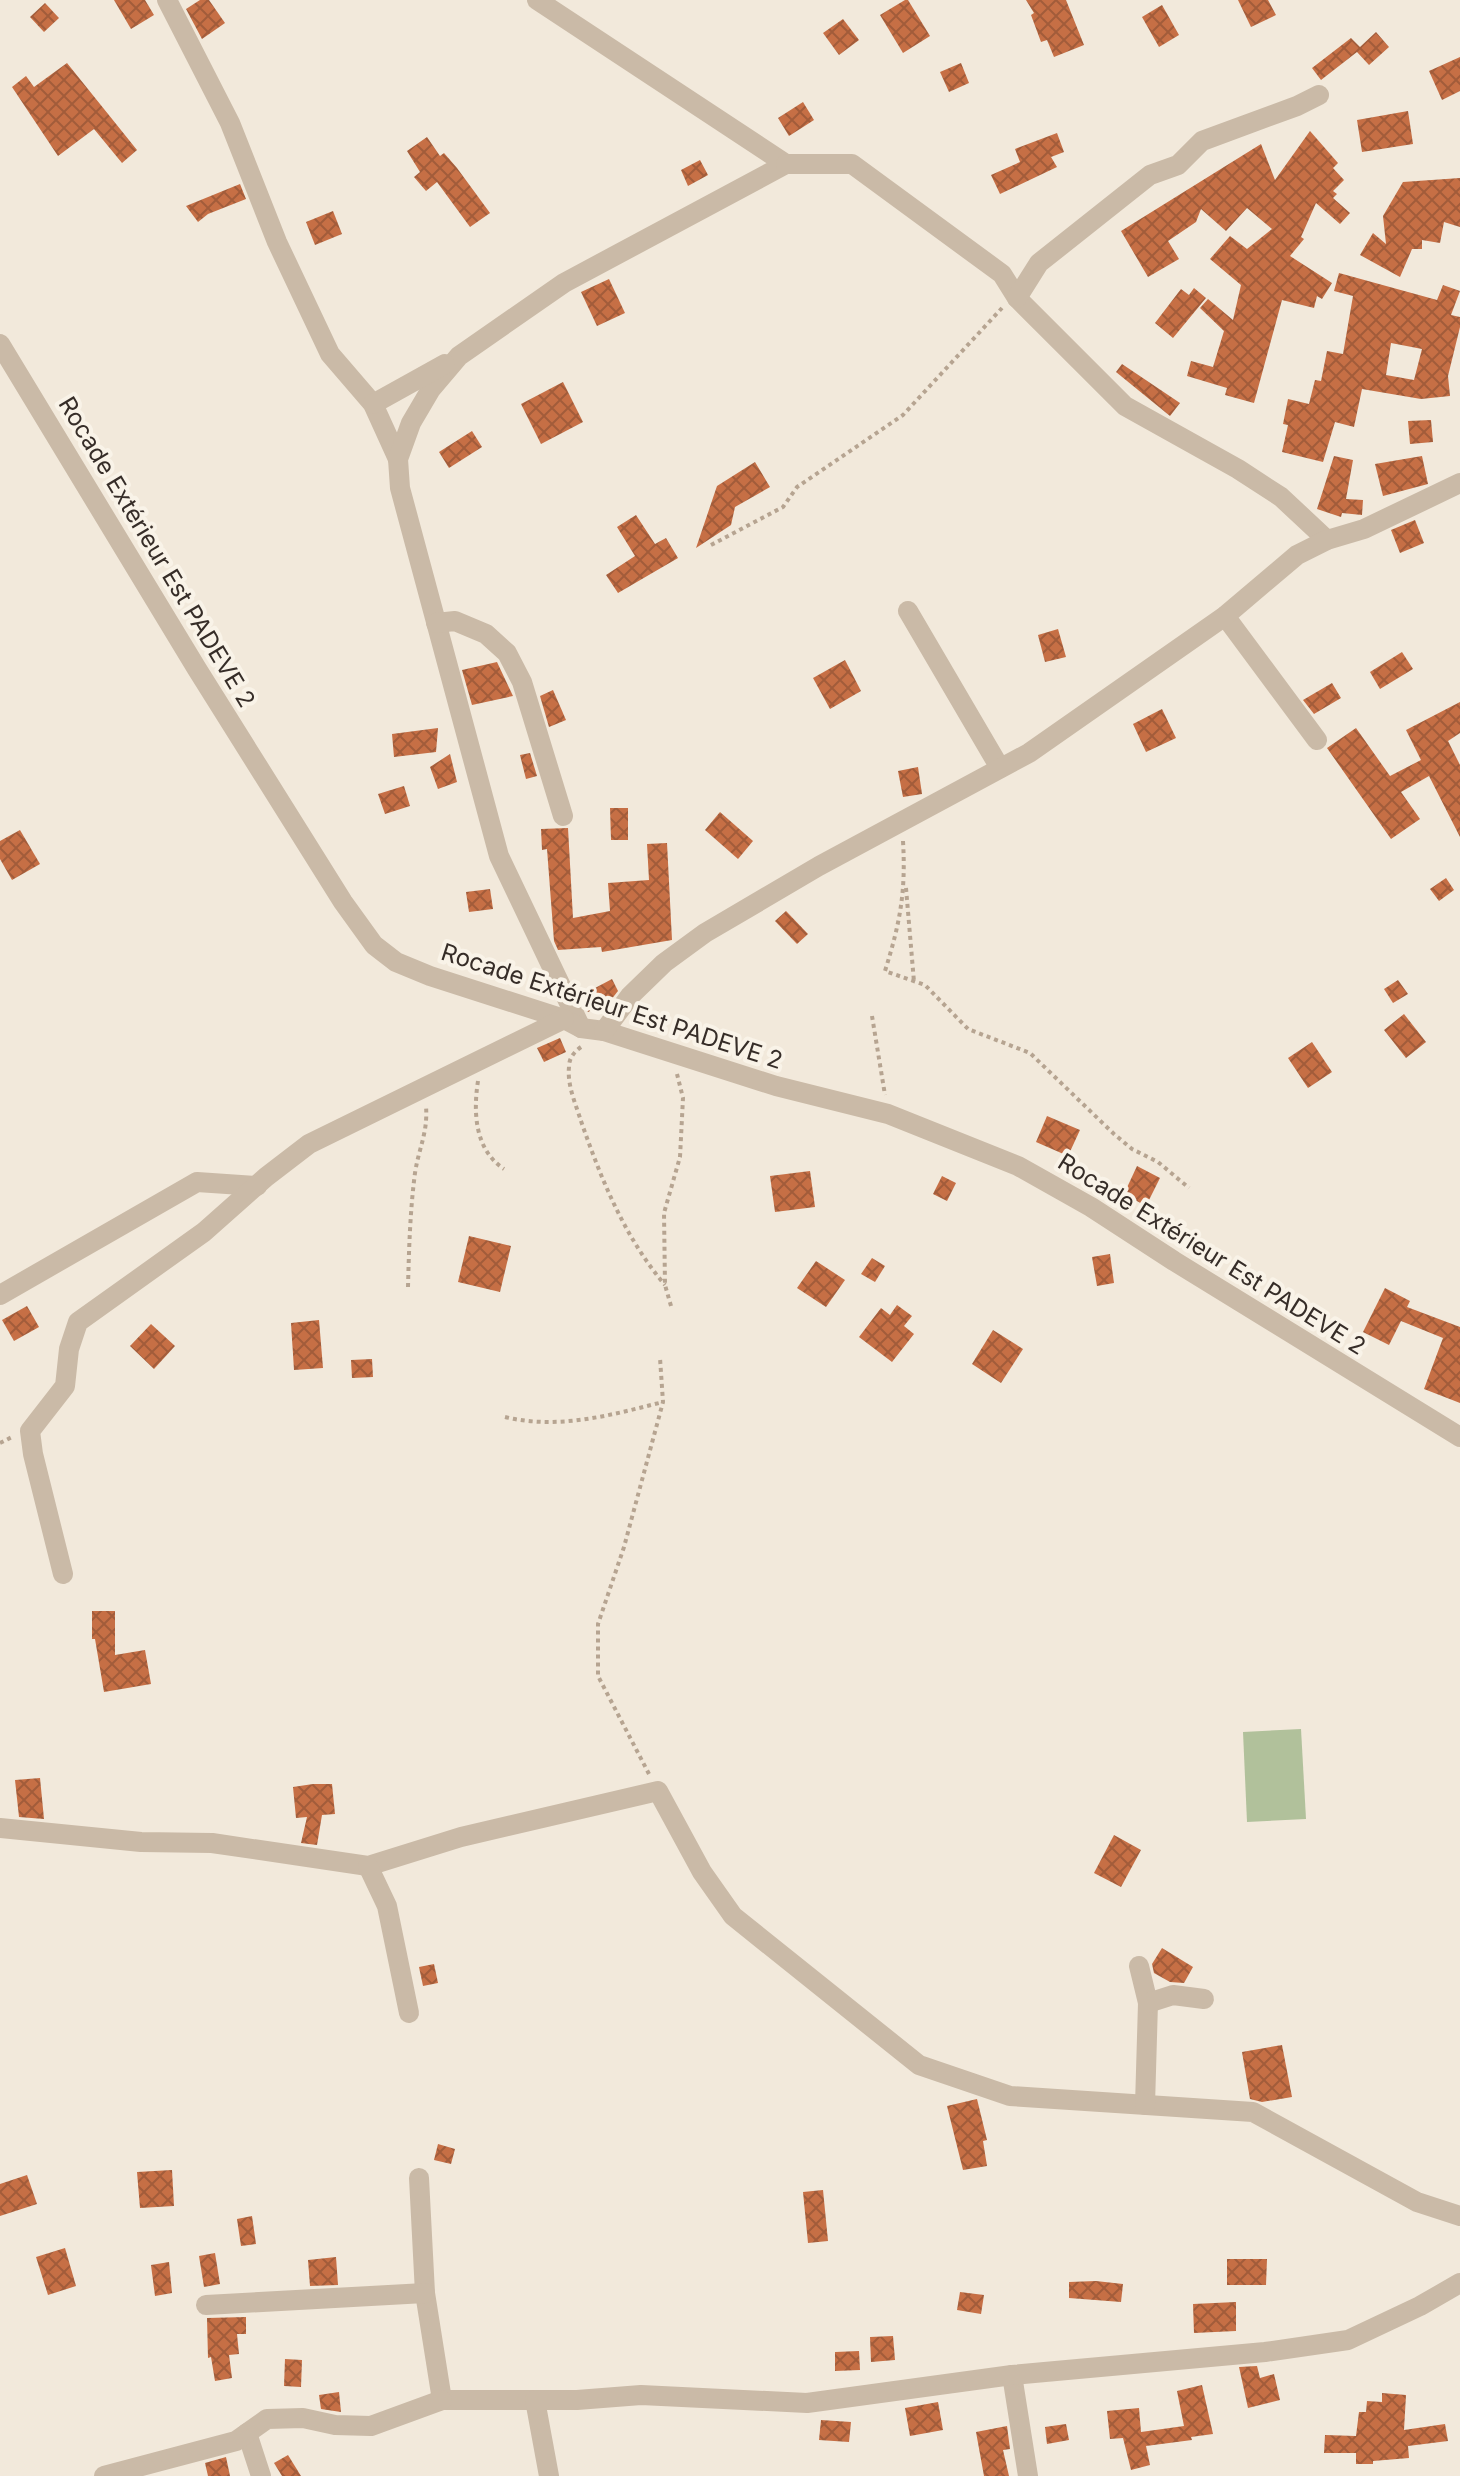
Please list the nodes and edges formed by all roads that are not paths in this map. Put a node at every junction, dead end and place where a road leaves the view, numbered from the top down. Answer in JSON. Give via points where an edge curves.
{"nodes":[{"id":1,"x":167,"y":0,"type":"edge"},
{"id":2,"x":537,"y":0,"type":"edge"},
{"id":3,"x":1319,"y":95,"type":"dead end"},
{"id":4,"x":786,"y":164,"type":"junction"},
{"id":5,"x":1016,"y":297,"type":"junction"},
{"id":6,"x":0,"y":344,"type":"edge"},
{"id":7,"x":459,"y":356,"type":"junction"},
{"id":8,"x":373,"y":404,"type":"junction"},
{"id":9,"x":398,"y":459,"type":"junction"},
{"id":10,"x":1460,"y":483,"type":"edge"},
{"id":11,"x":1327,"y":540,"type":"junction"},
{"id":12,"x":908,"y":611,"type":"dead end"},
{"id":13,"x":1225,"y":616,"type":"junction"},
{"id":14,"x":436,"y":623,"type":"junction"},
{"id":15,"x":1317,"y":740,"type":"dead end"},
{"id":16,"x":1000,"y":768,"type":"junction"},
{"id":17,"x":563,"y":816,"type":"dead end"},
{"id":18,"x":573,"y":1024,"type":"junction"},
{"id":19,"x":604,"y":1031,"type":"junction"},
{"id":20,"x":257,"y":1186,"type":"junction"},
{"id":21,"x":0,"y":1295,"type":"edge"},
{"id":22,"x":1460,"y":1437,"type":"edge"},
{"id":23,"x":63,"y":1574,"type":"dead end"},
{"id":24,"x":0,"y":1828,"type":"edge"},
{"id":25,"x":368,"y":1866,"type":"junction"},
{"id":26,"x":1139,"y":1966,"type":"dead end"},
{"id":27,"x":1204,"y":1999,"type":"dead end"},
{"id":28,"x":1148,"y":2003,"type":"junction"},
{"id":29,"x":409,"y":2013,"type":"dead end"},
{"id":30,"x":1145,"y":2105,"type":"junction"},
{"id":31,"x":419,"y":2178,"type":"dead end"},
{"id":32,"x":1460,"y":2216,"type":"edge"},
{"id":33,"x":1460,"y":2283,"type":"edge"},
{"id":34,"x":425,"y":2293,"type":"junction"},
{"id":35,"x":206,"y":2305,"type":"dead end"},
{"id":36,"x":1012,"y":2375,"type":"junction"},
{"id":37,"x":442,"y":2400,"type":"junction"},
{"id":38,"x":535,"y":2400,"type":"junction"},
{"id":39,"x":247,"y":2433,"type":"junction"},
{"id":40,"x":104,"y":2476,"type":"edge"},
{"id":41,"x":261,"y":2476,"type":"edge"},
{"id":42,"x":549,"y":2476,"type":"edge"},
{"id":43,"x":1028,"y":2476,"type":"edge"}],
"edges":[{"from":1,"to":8,"type":"street","via":[[230,123],[277,242],[330,354]]},
{"from":2,"to":4,"type":"street"},
{"from":3,"to":5,"type":"street","via":[[1202,141],[1178,165],[1150,175],[1039,263]]},
{"from":4,"to":5,"type":"street","via":[[852,164],[1002,274]]},
{"from":4,"to":7,"type":"street","via":[[564,283]]},
{"from":5,"to":11,"type":"street","via":[[1125,406],[1260,483]]},
{"from":6,"to":18,"type":"street","name":"Rocade Extérieur Est PADEVE 2","via":[[197,669],[374,945],[396,962],[430,976]]},
{"from":7,"to":8,"type":"street"},
{"from":7,"to":9,"type":"street","via":[[431,389]]},
{"from":8,"to":9,"type":"street"},
{"from":9,"to":14,"type":"street","via":[[400,488]]},
{"from":10,"to":11,"type":"street","via":[[1364,529]]},
{"from":11,"to":13,"type":"street","via":[[1297,555]]},
{"from":12,"to":16,"type":"street"},
{"from":13,"to":15,"type":"street"},
{"from":13,"to":16,"type":"street","via":[[1082,718]]},
{"from":14,"to":17,"type":"street","via":[[455,621],[486,634],[507,653],[522,682]]},
{"from":14,"to":18,"type":"street","via":[[499,856]]},
{"from":16,"to":19,"type":"street","via":[[705,933],[664,963]]},
{"from":18,"to":19,"type":"street","name":"Rocade Extérieur Est PADEVE 2"},
{"from":18,"to":20,"type":"street","via":[[482,1059],[309,1144]]},
{"from":19,"to":22,"type":"street","name":"Rocade Extérieur Est PADEVE 2","via":[[776,1086],[888,1114],[1018,1166]]},
{"from":20,"to":21,"type":"street","via":[[197,1182]]},
{"from":20,"to":23,"type":"street","via":[[204,1232],[78,1322],[65,1386],[30,1431]]},
{"from":24,"to":25,"type":"street","via":[[141,1842],[212,1843]]},
{"from":25,"to":29,"type":"street","via":[[387,1906]]},
{"from":25,"to":30,"type":"street","via":[[461,1837],[658,1791],[733,1916],[919,2065],[1010,2096]]},
{"from":26,"to":28,"type":"street"},
{"from":27,"to":28,"type":"street","via":[[1173,1995]]},
{"from":28,"to":30,"type":"street"},
{"from":30,"to":32,"type":"street","via":[[1253,2112],[1417,2202]]},
{"from":31,"to":34,"type":"street"},
{"from":33,"to":36,"type":"street","via":[[1348,2340]]},
{"from":34,"to":35,"type":"street"},
{"from":34,"to":37,"type":"street"},
{"from":36,"to":38,"type":"street","via":[[807,2403],[641,2395]]},
{"from":36,"to":43,"type":"street"},
{"from":37,"to":38,"type":"street"},
{"from":37,"to":39,"type":"street","via":[[371,2426],[267,2419]]},
{"from":38,"to":42,"type":"street"},
{"from":39,"to":40,"type":"street","via":[[236,2441]]},
{"from":39,"to":41,"type":"street"}]}
